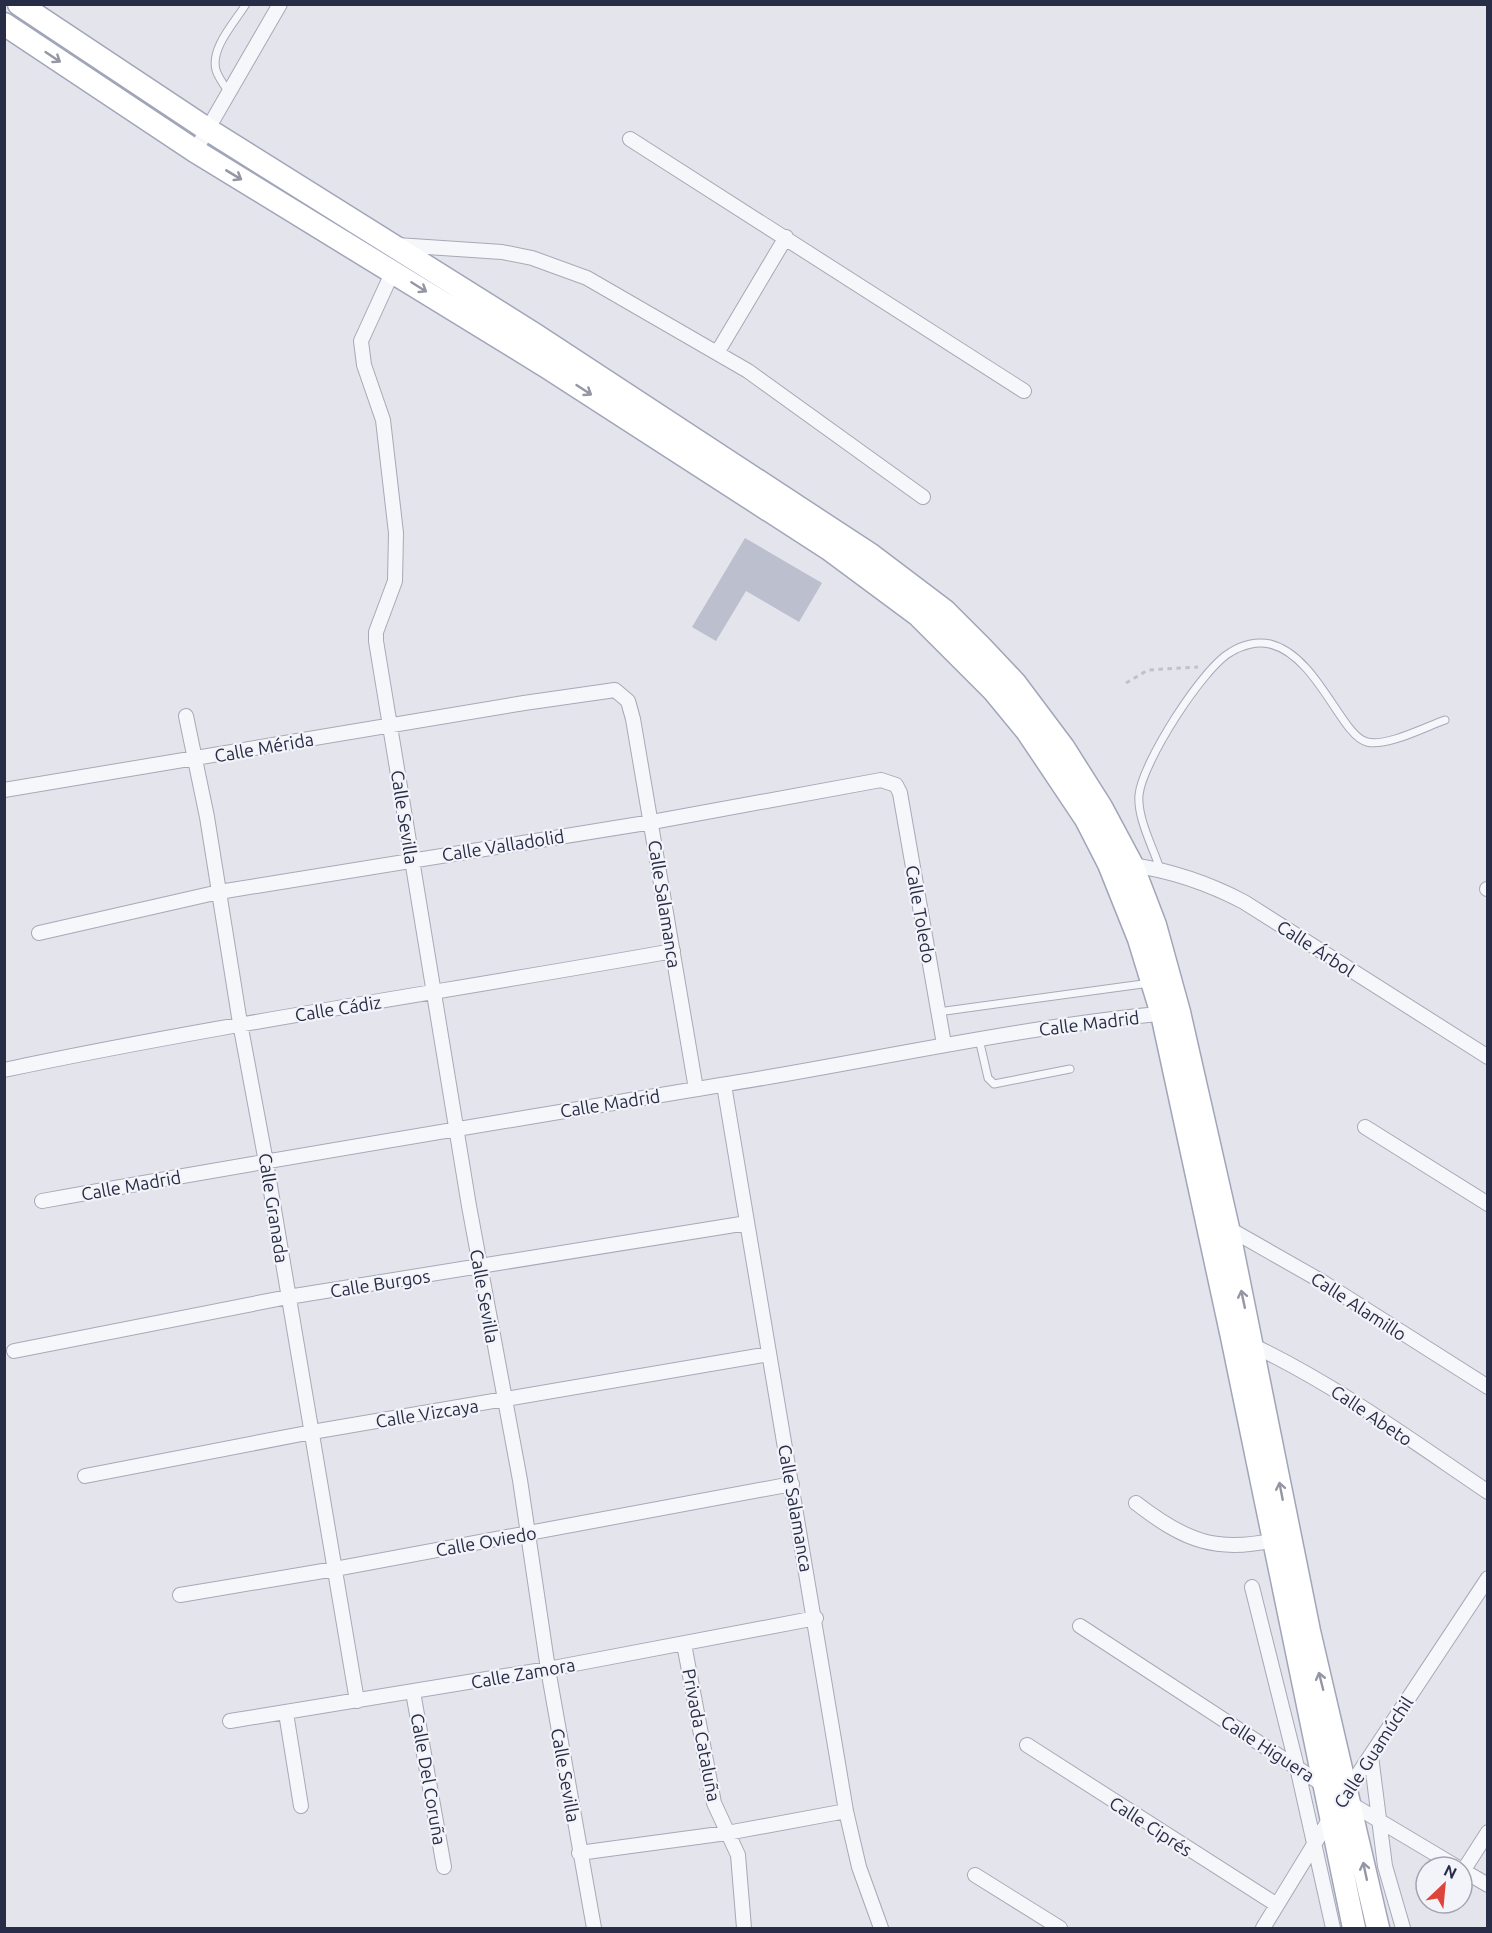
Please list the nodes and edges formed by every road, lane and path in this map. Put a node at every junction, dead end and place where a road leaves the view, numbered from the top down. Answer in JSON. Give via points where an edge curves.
{"nodes":[{"id":1,"x":19,"y":4,"type":"edge"},
{"id":2,"x":246,"y":4,"type":"edge"},
{"id":3,"x":280,"y":4,"type":"edge"},
{"id":4,"x":4,"y":24,"type":"edge"},
{"id":5,"x":228,"y":91,"type":"junction"},
{"id":6,"x":207,"y":129,"type":"junction"},
{"id":7,"x":630,"y":139,"type":"dead end"},
{"id":8,"x":195,"y":151,"type":"junction"},
{"id":9,"x":786,"y":237,"type":"junction"},
{"id":10,"x":395,"y":245,"type":"junction"},
{"id":11,"x":393,"y":270,"type":"junction"},
{"id":12,"x":717,"y":352,"type":"junction"},
{"id":13,"x":1024,"y":391,"type":"dead end"},
{"id":14,"x":923,"y":497,"type":"dead end"},
{"id":15,"x":1211,"y":668,"type":"junction"},
{"id":16,"x":1126,"y":683,"type":"dead end"},
{"id":17,"x":524,"y":703,"type":"joint"},
{"id":18,"x":186,"y":716,"type":"dead end"},
{"id":19,"x":1444,"y":720,"type":"dead end"},
{"id":20,"x":390,"y":725,"type":"junction"},
{"id":21,"x":196,"y":758,"type":"junction"},
{"id":22,"x":896,"y":785,"type":"joint"},
{"id":23,"x":4,"y":789,"type":"edge"},
{"id":24,"x":652,"y":822,"type":"junction"},
{"id":25,"x":411,"y":859,"type":"junction"},
{"id":26,"x":1132,"y":865,"type":"junction"},
{"id":27,"x":1160,"y":869,"type":"junction"},
{"id":28,"x":219,"y":892,"type":"junction"},
{"id":29,"x":39,"y":933,"type":"dead end"},
{"id":30,"x":673,"y":951,"type":"junction"},
{"id":31,"x":1152,"y":983,"type":"junction"},
{"id":32,"x":433,"y":994,"type":"junction"},
{"id":33,"x":938,"y":1012,"type":"junction"},
{"id":34,"x":1170,"y":1013,"type":"junction"},
{"id":35,"x":240,"y":1023,"type":"junction"},
{"id":36,"x":979,"y":1039,"type":"junction"},
{"id":37,"x":944,"y":1044,"type":"junction"},
{"id":38,"x":1488,"y":1058,"type":"edge"},
{"id":39,"x":1070,"y":1069,"type":"dead end"},
{"id":40,"x":4,"y":1070,"type":"edge"},
{"id":41,"x":724,"y":1085,"type":"junction"},
{"id":42,"x":696,"y":1089,"type":"junction"},
{"id":43,"x":1365,"y":1127,"type":"dead end"},
{"id":44,"x":457,"y":1128,"type":"junction"},
{"id":45,"x":267,"y":1162,"type":"junction"},
{"id":46,"x":42,"y":1201,"type":"dead end"},
{"id":47,"x":1488,"y":1204,"type":"edge"},
{"id":48,"x":747,"y":1223,"type":"junction"},
{"id":49,"x":1228,"y":1228,"type":"junction"},
{"id":50,"x":480,"y":1267,"type":"junction"},
{"id":51,"x":288,"y":1297,"type":"junction"},
{"id":52,"x":1252,"y":1345,"type":"junction"},
{"id":53,"x":14,"y":1351,"type":"dead end"},
{"id":54,"x":769,"y":1354,"type":"junction"},
{"id":55,"x":1488,"y":1387,"type":"edge"},
{"id":56,"x":505,"y":1401,"type":"junction"},
{"id":57,"x":312,"y":1432,"type":"junction"},
{"id":58,"x":85,"y":1476,"type":"dead end"},
{"id":59,"x":792,"y":1484,"type":"junction"},
{"id":60,"x":1488,"y":1492,"type":"edge"},
{"id":61,"x":1136,"y":1503,"type":"dead end"},
{"id":62,"x":527,"y":1533,"type":"junction"},
{"id":63,"x":1282,"y":1538,"type":"junction"},
{"id":64,"x":335,"y":1569,"type":"junction"},
{"id":65,"x":1488,"y":1578,"type":"edge"},
{"id":66,"x":1252,"y":1587,"type":"dead end"},
{"id":67,"x":180,"y":1594,"type":"dead end"},
{"id":68,"x":816,"y":1618,"type":"junction"},
{"id":69,"x":1080,"y":1626,"type":"dead end"},
{"id":70,"x":684,"y":1644,"type":"junction"},
{"id":71,"x":548,"y":1669,"type":"junction"},
{"id":72,"x":413,"y":1692,"type":"junction"},
{"id":73,"x":357,"y":1701,"type":"junction"},
{"id":74,"x":286,"y":1713,"type":"junction"},
{"id":75,"x":230,"y":1721,"type":"dead end"},
{"id":76,"x":1027,"y":1745,"type":"dead end"},
{"id":77,"x":1371,"y":1756,"type":"junction"},
{"id":78,"x":1298,"y":1767,"type":"junction"},
{"id":79,"x":1340,"y":1799,"type":"junction"},
{"id":80,"x":302,"y":1806,"type":"dead end"},
{"id":81,"x":846,"y":1811,"type":"junction"},
{"id":82,"x":1378,"y":1822,"type":"junction"},
{"id":83,"x":1488,"y":1832,"type":"edge"},
{"id":84,"x":727,"y":1833,"type":"junction"},
{"id":85,"x":1314,"y":1844,"type":"junction"},
{"id":86,"x":579,"y":1852,"type":"junction"},
{"id":87,"x":1436,"y":1855,"type":"edge"},
{"id":88,"x":1471,"y":1855,"type":"edge"},
{"id":89,"x":444,"y":1867,"type":"dead end"},
{"id":90,"x":975,"y":1875,"type":"dead end"},
{"id":91,"x":1474,"y":1877,"type":"edge"},
{"id":92,"x":1488,"y":1885,"type":"edge"},
{"id":93,"x":1277,"y":1905,"type":"junction"},
{"id":94,"x":594,"y":1929,"type":"edge"},
{"id":95,"x":744,"y":1929,"type":"edge"},
{"id":96,"x":881,"y":1929,"type":"edge"},
{"id":97,"x":1060,"y":1929,"type":"edge"},
{"id":98,"x":1263,"y":1929,"type":"edge"},
{"id":99,"x":1333,"y":1929,"type":"edge"},
{"id":100,"x":1354,"y":1929,"type":"edge"},
{"id":101,"x":1378,"y":1929,"type":"edge"},
{"id":102,"x":1403,"y":1929,"type":"edge"}],
"edges":[{"from":1,"to":6,"type":"main road"},
{"from":2,"to":5,"type":"lane","via":[[215,59],[216,72]]},
{"from":3,"to":5,"type":"street"},
{"from":4,"to":8,"type":"main road","one_way":true},
{"from":5,"to":6,"type":"street"},
{"from":6,"to":8,"type":"street"},
{"from":6,"to":10,"type":"main road"},
{"from":7,"to":9,"type":"street"},
{"from":8,"to":11,"type":"main road","one_way":true},
{"from":9,"to":12,"type":"street"},
{"from":9,"to":13,"type":"street"},
{"from":10,"to":12,"type":"street","via":[[502,252],[559,266]]},
{"from":10,"to":26,"type":"main road","via":[[774,490],[945,611],[1015,683],[1042,718],[1082,775]]},
{"from":11,"to":20,"type":"street","name":"Calle Sevilla","via":[[361,341],[364,365],[383,420],[396,533],[395,581],[376,632]]},
{"from":11,"to":31,"type":"main road","one_way":true,"via":[[830,549],[909,608],[955,649],[1027,731],[1086,819],[1119,886]]},
{"from":12,"to":14,"type":"street"},
{"from":15,"to":16,"type":"path","via":[[1148,670]]},
{"from":15,"to":19,"type":"lane","via":[[1230,652],[1249,644],[1270,644],[1313,674],[1351,731],[1369,743],[1406,735]]},
{"from":15,"to":27,"type":"lane","via":[[1160,743],[1140,787],[1140,810]]},
{"from":17,"to":20,"type":"street","name":"Calle Mérida"},
{"from":17,"to":24,"type":"street","name":"Calle Salamanca","via":[[615,690],[628,701]]},
{"from":18,"to":21,"type":"street","name":"Calle Granada"},
{"from":20,"to":21,"type":"street","name":"Calle Mérida"},
{"from":20,"to":25,"type":"street","name":"Calle Sevilla"},
{"from":21,"to":23,"type":"street","name":"Calle Mérida"},
{"from":21,"to":28,"type":"street","name":"Calle Granada"},
{"from":22,"to":24,"type":"street","name":"Calle Valladolid","via":[[872,780]]},
{"from":22,"to":33,"type":"street","name":"Calle Toledo"},
{"from":24,"to":25,"type":"street","name":"Calle Valladolid"},
{"from":24,"to":30,"type":"street","name":"Calle Salamanca"},
{"from":25,"to":28,"type":"street","name":"Calle Valladolid"},
{"from":25,"to":32,"type":"street","name":"Calle Sevilla"},
{"from":26,"to":27,"type":"street","name":"Calle Árbol"},
{"from":26,"to":34,"type":"main road","via":[[1155,925]]},
{"from":27,"to":38,"type":"street","name":"Calle Árbol","via":[[1212,885],[1244,902]]},
{"from":28,"to":29,"type":"street","name":"Calle Valladolid"},
{"from":28,"to":35,"type":"street","name":"Calle Granada"},
{"from":30,"to":32,"type":"street","name":"Calle Cádiz"},
{"from":30,"to":42,"type":"street","name":"Calle Salamanca"},
{"from":31,"to":33,"type":"lane"},
{"from":31,"to":34,"type":"main road"},
{"from":32,"to":35,"type":"street","name":"Calle Cádiz"},
{"from":32,"to":44,"type":"street","name":"Calle Sevilla"},
{"from":33,"to":37,"type":"street","name":"Calle Toledo"},
{"from":34,"to":36,"type":"street","name":"Calle Madrid"},
{"from":34,"to":49,"type":"main road"},
{"from":34,"to":63,"type":"main road","via":[[1232,1337]]},
{"from":35,"to":40,"type":"street","name":"Calle Cádiz"},
{"from":35,"to":45,"type":"street","name":"Calle Granada"},
{"from":36,"to":37,"type":"street","name":"Calle Madrid"},
{"from":36,"to":39,"type":"lane","via":[[988,1078],[994,1084]]},
{"from":37,"to":41,"type":"street","name":"Calle Madrid"},
{"from":41,"to":42,"type":"street","name":"Calle Madrid"},
{"from":41,"to":48,"type":"street","name":"Calle Salamanca"},
{"from":42,"to":44,"type":"street","name":"Calle Madrid"},
{"from":43,"to":47,"type":"street"},
{"from":44,"to":45,"type":"street","name":"Calle Madrid"},
{"from":44,"to":50,"type":"street","name":"Calle Sevilla"},
{"from":45,"to":46,"type":"street","name":"Calle Madrid"},
{"from":45,"to":51,"type":"street","name":"Calle Granada"},
{"from":48,"to":50,"type":"street","name":"Calle Burgos"},
{"from":48,"to":54,"type":"street","name":"Calle Salamanca"},
{"from":52,"to":49,"type":"main road","one_way":true},
{"from":49,"to":55,"type":"street","name":"Calle Alamillo","via":[[1321,1281]]},
{"from":50,"to":51,"type":"street","name":"Calle Burgos"},
{"from":50,"to":56,"type":"street","name":"Calle Sevilla"},
{"from":51,"to":53,"type":"street","name":"Calle Burgos"},
{"from":51,"to":57,"type":"street","name":"Calle Granada"},
{"from":52,"to":60,"type":"street","name":"Calle Abeto","via":[[1334,1389]]},
{"from":63,"to":52,"type":"main road","one_way":true},
{"from":54,"to":56,"type":"street","name":"Calle Vizcaya"},
{"from":54,"to":59,"type":"street","name":"Calle Salamanca"},
{"from":56,"to":57,"type":"street","name":"Calle Vizcaya"},
{"from":56,"to":62,"type":"street","name":"Calle Sevilla"},
{"from":57,"to":58,"type":"street","name":"Calle Vizcaya"},
{"from":57,"to":64,"type":"street","name":"Calle Granada"},
{"from":59,"to":62,"type":"street","name":"Calle Oviedo"},
{"from":59,"to":68,"type":"street","name":"Calle Salamanca"},
{"from":61,"to":63,"type":"street","via":[[1165,1526],[1195,1540],[1233,1546]]},
{"from":62,"to":64,"type":"street","name":"Calle Oviedo"},
{"from":62,"to":71,"type":"street","name":"Calle Sevilla"},
{"from":63,"to":79,"type":"main road","via":[[1309,1631]]},
{"from":64,"to":67,"type":"street","name":"Calle Oviedo"},
{"from":64,"to":73,"type":"street","name":"Calle Granada"},
{"from":65,"to":77,"type":"street","name":"Calle Guamúchil"},
{"from":66,"to":78,"type":"street"},
{"from":68,"to":70,"type":"street","name":"Calle Zamora"},
{"from":68,"to":81,"type":"street","name":"Calle Salamanca"},
{"from":69,"to":78,"type":"street","name":"Calle Higuera"},
{"from":70,"to":71,"type":"street","name":"Calle Zamora"},
{"from":70,"to":84,"type":"street","name":"Privada Cataluña","via":[[714,1803]]},
{"from":71,"to":72,"type":"street","name":"Calle Zamora"},
{"from":71,"to":86,"type":"street","name":"Calle Sevilla"},
{"from":72,"to":73,"type":"street","name":"Calle Zamora"},
{"from":72,"to":89,"type":"street","name":"Calle Del Coruña"},
{"from":73,"to":74,"type":"street","name":"Calle Zamora"},
{"from":74,"to":75,"type":"street","name":"Calle Zamora"},
{"from":74,"to":80,"type":"street"},
{"from":76,"to":93,"type":"street","name":"Calle Ciprés"},
{"from":77,"to":79,"type":"street","name":"Calle Guamúchil"},
{"from":77,"to":82,"type":"street"},
{"from":78,"to":79,"type":"street","name":"Calle Higuera"},
{"from":78,"to":85,"type":"street"},
{"from":79,"to":82,"type":"street","name":"Calle Higuera"},
{"from":79,"to":85,"type":"street","name":"Calle Guamúchil"},
{"from":79,"to":100,"type":"main road"},
{"from":101,"to":79,"type":"main road","one_way":true},
{"from":81,"to":84,"type":"street"},
{"from":81,"to":96,"type":"street","name":"Calle Salamanca","via":[[859,1867]]},
{"from":82,"to":87,"type":"street","name":"Calle Higuera"},
{"from":82,"to":102,"type":"street","via":[[1385,1866]]},
{"from":83,"to":88,"type":"street"},
{"from":84,"to":86,"type":"street"},
{"from":84,"to":95,"type":"street","name":"Privada Cataluña","via":[[740,1864]]},
{"from":85,"to":93,"type":"street","name":"Calle Guamúchil"},
{"from":85,"to":99,"type":"street"},
{"from":86,"to":94,"type":"street","name":"Calle Sevilla"},
{"from":90,"to":97,"type":"street"},
{"from":91,"to":92,"type":"street","name":"Calle Higuera"},
{"from":93,"to":98,"type":"street","name":"Calle Guamúchil"}]}
